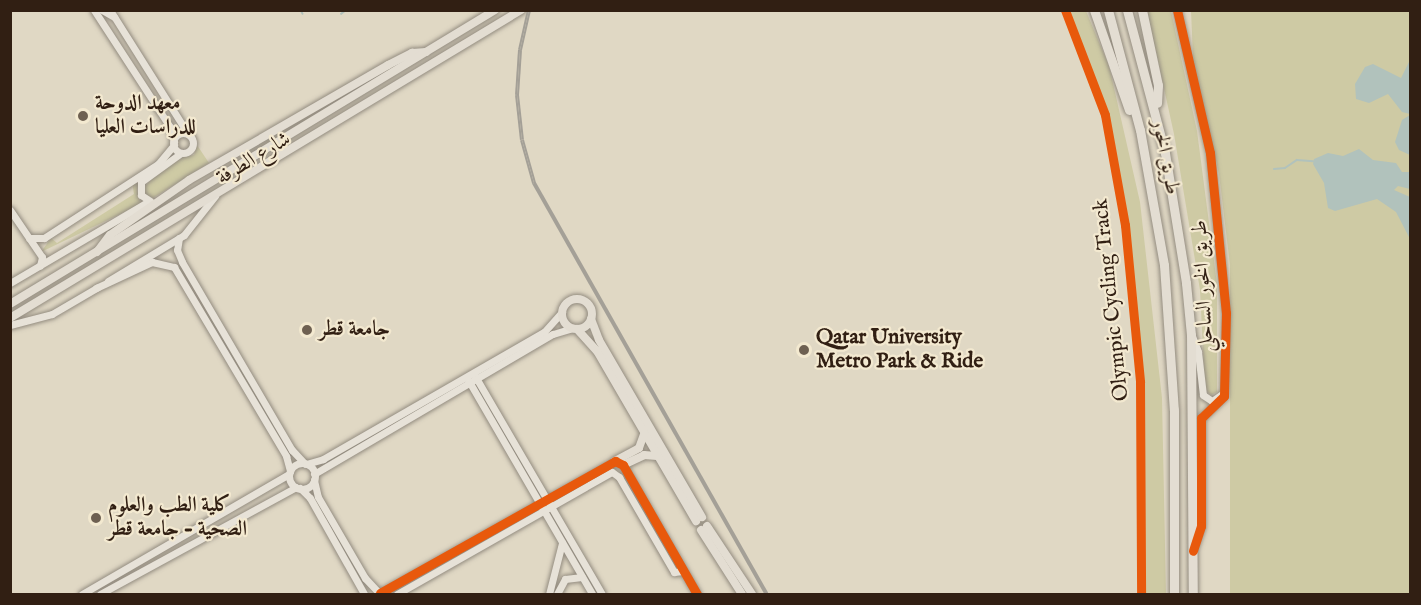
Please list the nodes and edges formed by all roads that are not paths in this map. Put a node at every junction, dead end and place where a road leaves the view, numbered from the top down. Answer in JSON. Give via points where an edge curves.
{"nodes":[{"id":1,"x":94,"y":10,"type":"edge"},
{"id":2,"x":102,"y":10,"type":"edge"},
{"id":3,"x":495,"y":10,"type":"edge"},
{"id":4,"x":521,"y":10,"type":"edge"},
{"id":5,"x":1094,"y":10,"type":"edge"},
{"id":6,"x":1108,"y":10,"type":"edge"},
{"id":7,"x":1127,"y":10,"type":"edge"},
{"id":8,"x":1142,"y":10,"type":"edge"},
{"id":9,"x":1177,"y":10,"type":"edge"},
{"id":10,"x":112,"y":14,"type":"edge"},
{"id":11,"x":426,"y":52,"type":"junction"},
{"id":12,"x":1156,"y":111,"type":"junction"},
{"id":13,"x":1140,"y":130,"type":"junction"},
{"id":14,"x":188,"y":134,"type":"junction"},
{"id":15,"x":174,"y":143,"type":"junction"},
{"id":16,"x":181,"y":153,"type":"junction"},
{"id":17,"x":216,"y":194,"type":"junction"},
{"id":18,"x":161,"y":199,"type":"junction"},
{"id":19,"x":149,"y":201,"type":"junction"},
{"id":20,"x":10,"y":210,"type":"edge"},
{"id":21,"x":29,"y":238,"type":"junction"},
{"id":22,"x":44,"y":238,"type":"junction"},
{"id":23,"x":179,"y":238,"type":"junction"},
{"id":24,"x":39,"y":252,"type":"junction"},
{"id":25,"x":97,"y":253,"type":"junction"},
{"id":26,"x":40,"y":266,"type":"junction"},
{"id":27,"x":187,"y":270,"type":"junction"},
{"id":28,"x":180,"y":274,"type":"junction"},
{"id":29,"x":10,"y":283,"type":"edge"},
{"id":30,"x":96,"y":288,"type":"junction"},
{"id":31,"x":198,"y":289,"type":"junction"},
{"id":32,"x":190,"y":292,"type":"junction"},
{"id":33,"x":10,"y":304,"type":"edge"},
{"id":34,"x":212,"y":312,"type":"junction"},
{"id":35,"x":562,"y":312,"type":"junction"},
{"id":36,"x":204,"y":316,"type":"junction"},
{"id":37,"x":10,"y":318,"type":"edge"},
{"id":38,"x":591,"y":319,"type":"junction"},
{"id":39,"x":10,"y":325,"type":"edge"},
{"id":40,"x":220,"y":326,"type":"junction"},
{"id":41,"x":575,"y":328,"type":"junction"},
{"id":42,"x":213,"y":331,"type":"junction"},
{"id":43,"x":1191,"y":335,"type":"junction"},
{"id":44,"x":540,"y":338,"type":"junction"},
{"id":45,"x":471,"y":377,"type":"junction"},
{"id":46,"x":1225,"y":389,"type":"junction"},
{"id":47,"x":644,"y":433,"type":"junction"},
{"id":48,"x":657,"y":456,"type":"junction"},
{"id":49,"x":305,"y":463,"type":"junction"},
{"id":50,"x":619,"y":463,"type":"junction"},
{"id":51,"x":290,"y":472,"type":"junction"},
{"id":52,"x":314,"y":477,"type":"junction"},
{"id":53,"x":572,"y":484,"type":"junction"},
{"id":54,"x":298,"y":487,"type":"junction"},
{"id":55,"x":577,"y":492,"type":"junction"},
{"id":56,"x":547,"y":498,"type":"junction"},
{"id":57,"x":539,"y":503,"type":"junction"},
{"id":58,"x":552,"y":507,"type":"junction"},
{"id":59,"x":544,"y":511,"type":"junction"},
{"id":60,"x":562,"y":543,"type":"junction"},
{"id":61,"x":1193,"y":550,"type":"junction"},
{"id":62,"x":136,"y":563,"type":"junction"},
{"id":63,"x":682,"y":571,"type":"junction"},
{"id":64,"x":140,"y":572,"type":"junction"},
{"id":65,"x":582,"y":578,"type":"junction"},
{"id":66,"x":380,"y":593,"type":"edge"},
{"id":67,"x":82,"y":594,"type":"edge"},
{"id":68,"x":100,"y":594,"type":"edge"},
{"id":69,"x":366,"y":594,"type":"edge"},
{"id":70,"x":397,"y":594,"type":"edge"},
{"id":71,"x":549,"y":594,"type":"edge"},
{"id":72,"x":557,"y":594,"type":"edge"},
{"id":73,"x":592,"y":594,"type":"edge"},
{"id":74,"x":602,"y":594,"type":"edge"},
{"id":75,"x":697,"y":594,"type":"edge"},
{"id":76,"x":742,"y":594,"type":"edge"},
{"id":77,"x":752,"y":594,"type":"edge"},
{"id":78,"x":1174,"y":594,"type":"edge"},
{"id":79,"x":1192,"y":594,"type":"edge"}],
"edges":[{"from":1,"to":15,"type":"street","via":[[170,127]]},
{"from":2,"to":10,"type":"street"},
{"from":3,"to":11,"type":"main road","name":"شارع الطرفة"},
{"from":4,"to":17,"type":"main road","name":"شارع الطرفة"},
{"from":5,"to":13,"type":"highway","via":[[1132,118]]},
{"from":6,"to":13,"type":"highway","name":"طريق الخور"},
{"from":7,"to":12,"type":"highway","name":"طريق الخور"},
{"from":8,"to":12,"type":"highway","via":[[1158,85]]},
{"from":9,"to":46,"type":"street","name":"طريق الخور الساحلي","via":[[1210,153],[1220,221],[1226,314]]},
{"from":10,"to":14,"type":"street"},
{"from":11,"to":18,"type":"main road","via":[[412,53],[388,65]]},
{"from":11,"to":25,"type":"main road","name":"شارع الطرفة"},
{"from":12,"to":43,"type":"highway","name":"طريق الخور","via":[[1180,234]]},
{"from":13,"to":78,"type":"highway","name":"طريق الخور","via":[[1164,266],[1170,337]]},
{"from":14,"to":15,"type":"street","via":[[180,133]]},
{"from":14,"to":16,"type":"street","via":[[193,147]]},
{"from":15,"to":16,"type":"street"},
{"from":15,"to":22,"type":"street","via":[[158,164]]},
{"from":16,"to":19,"type":"street","via":[[141,182],[141,195]]},
{"from":17,"to":23,"type":"street","name":"شارع الطرفة"},
{"from":17,"to":37,"type":"main road","name":"شارع الطرفة"},
{"from":18,"to":19,"type":"street"},
{"from":18,"to":25,"type":"main road","via":[[110,235]]},
{"from":19,"to":26,"type":"street"},
{"from":20,"to":21,"type":"street"},
{"from":21,"to":22,"type":"street"},
{"from":21,"to":24,"type":"street"},
{"from":22,"to":24,"type":"street"},
{"from":23,"to":27,"type":"street","via":[[177,252]]},
{"from":23,"to":30,"type":"street","name":"شارع الطرفة"},
{"from":24,"to":26,"type":"street"},
{"from":25,"to":33,"type":"main road","name":"شارع الطرفة"},
{"from":26,"to":29,"type":"street"},
{"from":27,"to":28,"type":"street"},
{"from":27,"to":31,"type":"street"},
{"from":28,"to":30,"type":"street","via":[[171,265],[155,261]]},
{"from":28,"to":32,"type":"street"},
{"from":30,"to":39,"type":"street","name":"شارع الطرفة","via":[[52,314]]},
{"from":31,"to":32,"type":"street"},
{"from":31,"to":34,"type":"street"},
{"from":32,"to":36,"type":"street"},
{"from":34,"to":36,"type":"street"},
{"from":34,"to":40,"type":"street"},
{"from":35,"to":38,"type":"main road","via":[[567,302],[580,299],[591,307]]},
{"from":35,"to":41,"type":"main road","via":[[565,322]]},
{"from":35,"to":44,"type":"street"},
{"from":36,"to":42,"type":"street"},
{"from":38,"to":41,"type":"main road"},
{"from":38,"to":48,"type":"main road","via":[[699,519]]},
{"from":40,"to":42,"type":"street"},
{"from":40,"to":49,"type":"street","via":[[292,450]]},
{"from":41,"to":44,"type":"street"},
{"from":41,"to":47,"type":"main road","via":[[594,345]]},
{"from":42,"to":51,"type":"street","via":[[286,456]]},
{"from":43,"to":46,"type":"street","name":"طريق الخور الساحلي","via":[[1198,352],[1203,395],[1215,400]]},
{"from":43,"to":61,"type":"highway","name":"طريق الخور"},
{"from":44,"to":45,"type":"street"},
{"from":45,"to":49,"type":"street","via":[[323,459]]},
{"from":45,"to":52,"type":"street"},
{"from":45,"to":56,"type":"street"},
{"from":45,"to":57,"type":"street"},
{"from":46,"to":61,"type":"street","via":[[1222,400],[1200,418],[1201,526]]},
{"from":47,"to":48,"type":"main road"},
{"from":47,"to":50,"type":"main road","via":[[639,448]]},
{"from":48,"to":50,"type":"main road","via":[[644,455]]},
{"from":49,"to":51,"type":"street"},
{"from":49,"to":52,"type":"street"},
{"from":50,"to":53,"type":"street"},
{"from":50,"to":63,"type":"street"},
{"from":51,"to":54,"type":"street"},
{"from":51,"to":62,"type":"street"},
{"from":52,"to":54,"type":"street"},
{"from":52,"to":66,"type":"street","via":[[318,497],[365,578]]},
{"from":53,"to":55,"type":"street"},
{"from":53,"to":56,"type":"street"},
{"from":54,"to":64,"type":"street"},
{"from":54,"to":69,"type":"street","via":[[313,502]]},
{"from":55,"to":58,"type":"street"},
{"from":55,"to":63,"type":"street","via":[[607,474],[616,473],[674,572]]},
{"from":56,"to":57,"type":"street"},
{"from":56,"to":58,"type":"street"},
{"from":57,"to":59,"type":"street"},
{"from":57,"to":66,"type":"street"},
{"from":58,"to":59,"type":"street"},
{"from":58,"to":74,"type":"street"},
{"from":59,"to":60,"type":"street"},
{"from":59,"to":70,"type":"street"},
{"from":60,"to":65,"type":"street"},
{"from":60,"to":71,"type":"street"},
{"from":61,"to":79,"type":"highway","name":"طريق الخور"},
{"from":62,"to":64,"type":"street"},
{"from":62,"to":67,"type":"street"},
{"from":63,"to":75,"type":"street"},
{"from":64,"to":68,"type":"street"},
{"from":65,"to":72,"type":"street","via":[[565,579]]},
{"from":65,"to":73,"type":"street"},
{"from":66,"to":69,"type":"street"},
{"from":76,"to":77,"type":"main road","via":[[704,528]]}]}
